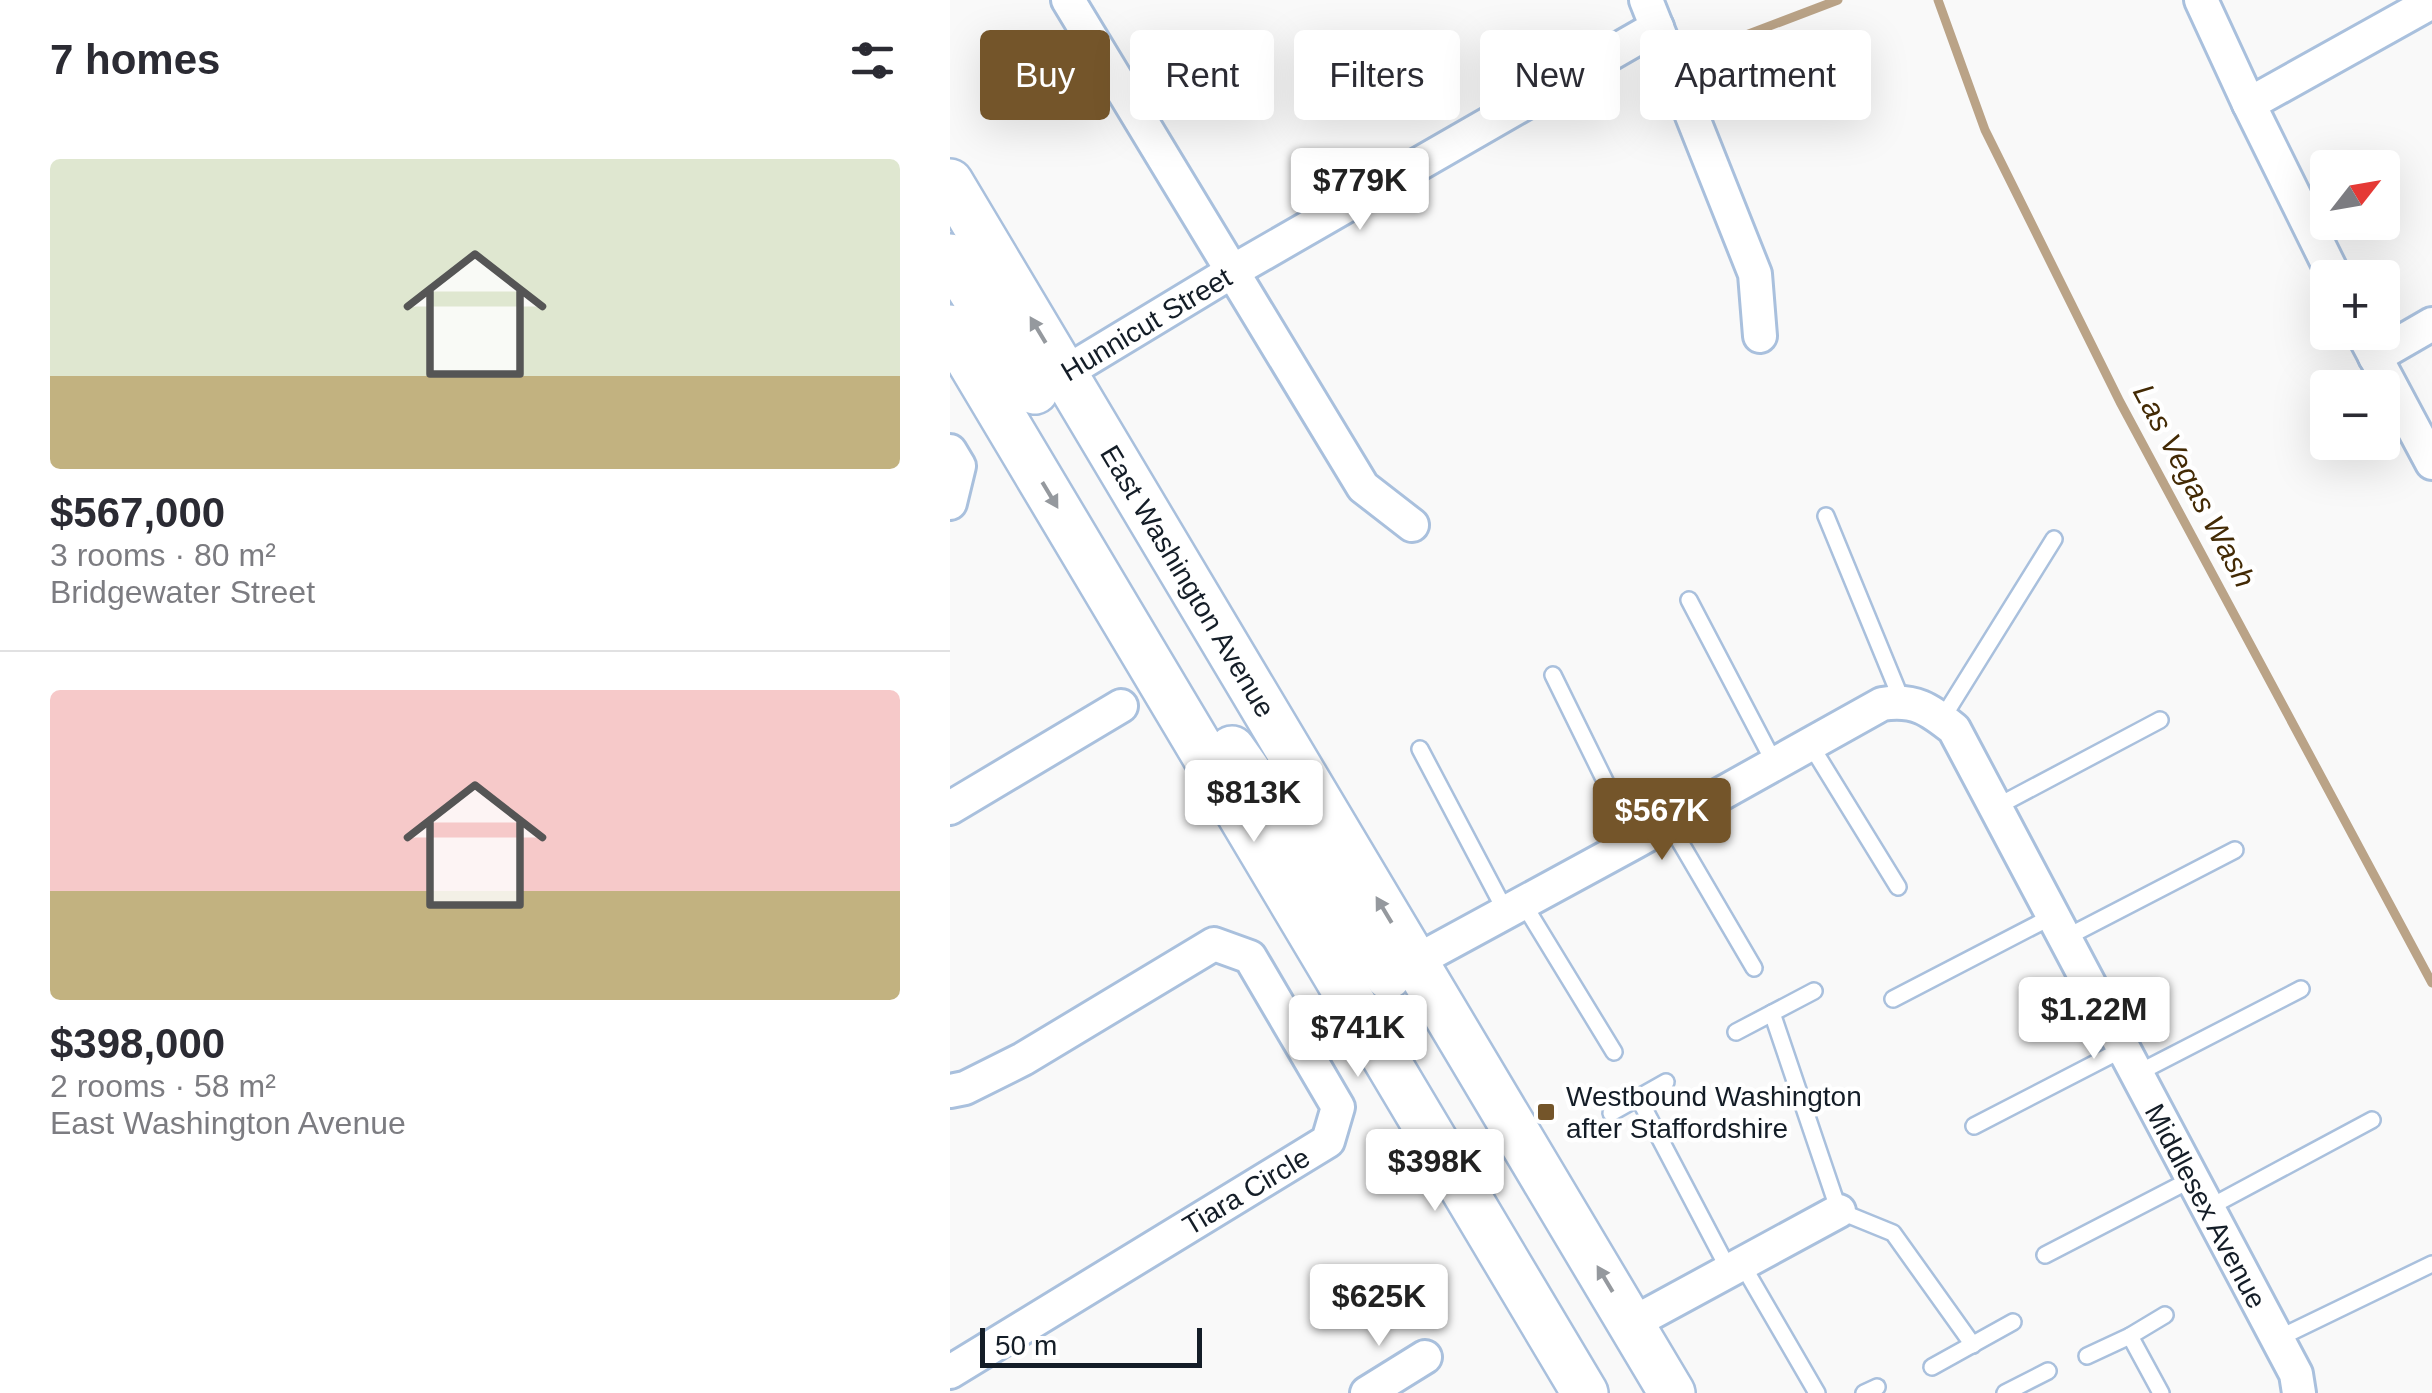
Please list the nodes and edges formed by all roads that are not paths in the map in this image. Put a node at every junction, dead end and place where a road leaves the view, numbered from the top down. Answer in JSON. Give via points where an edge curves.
{"nodes":[{"id":1,"x":1068,"y":0,"type":"edge"},
{"id":2,"x":2201,"y":0,"type":"edge"},
{"id":3,"x":2432,"y":2,"type":"edge"},
{"id":4,"x":1652,"y":13,"type":"edge"},
{"id":5,"x":2249,"y":104,"type":"junction"},
{"id":6,"x":950,"y":182,"type":"edge"},
{"id":7,"x":950,"y":256,"type":"edge"},
{"id":8,"x":2326,"y":260,"type":"edge"},
{"id":9,"x":1232,"y":271,"type":"junction"},
{"id":10,"x":2432,"y":324,"type":"edge"},
{"id":11,"x":950,"y":328,"type":"edge"},
{"id":12,"x":2400,"y":334,"type":"edge"},
{"id":13,"x":1760,"y":336,"type":"dead end"},
{"id":14,"x":2371,"y":350,"type":"edge"},
{"id":15,"x":1033,"y":392,"type":"junction"},
{"id":16,"x":950,"y":452,"type":"edge"},
{"id":17,"x":2432,"y":463,"type":"edge"},
{"id":18,"x":950,"y":503,"type":"edge"},
{"id":19,"x":1826,"y":516,"type":"dead end"},
{"id":20,"x":1412,"y":525,"type":"dead end"},
{"id":21,"x":2054,"y":539,"type":"dead end"},
{"id":22,"x":1689,"y":600,"type":"dead end"},
{"id":23,"x":1552,"y":676,"type":"dead end"},
{"id":24,"x":1121,"y":706,"type":"dead end"},
{"id":25,"x":1925,"y":710,"type":"junction"},
{"id":26,"x":2160,"y":720,"type":"dead end"},
{"id":27,"x":1810,"y":744,"type":"junction"},
{"id":28,"x":1420,"y":748,"type":"dead end"},
{"id":29,"x":1775,"y":764,"type":"junction"},
{"id":30,"x":1996,"y":807,"type":"junction"},
{"id":31,"x":950,"y":808,"type":"edge"},
{"id":32,"x":1669,"y":823,"type":"junction"},
{"id":33,"x":1635,"y":842,"type":"junction"},
{"id":34,"x":2236,"y":850,"type":"dead end"},
{"id":35,"x":1898,"y":887,"type":"dead end"},
{"id":36,"x":1515,"y":907,"type":"junction"},
{"id":37,"x":2059,"y":927,"type":"junction"},
{"id":38,"x":1754,"y":968,"type":"dead end"},
{"id":39,"x":1384,"y":978,"type":"junction"},
{"id":40,"x":2301,"y":989,"type":"dead end"},
{"id":41,"x":1814,"y":991,"type":"dead end"},
{"id":42,"x":1894,"y":999,"type":"dead end"},
{"id":43,"x":1772,"y":1013,"type":"junction"},
{"id":44,"x":1736,"y":1032,"type":"dead end"},
{"id":45,"x":1614,"y":1052,"type":"dead end"},
{"id":46,"x":2129,"y":1062,"type":"junction"},
{"id":47,"x":1666,"y":1082,"type":"dead end"},
{"id":48,"x":950,"y":1091,"type":"edge"},
{"id":49,"x":1638,"y":1098,"type":"junction"},
{"id":50,"x":1611,"y":1112,"type":"dead end"},
{"id":51,"x":2372,"y":1120,"type":"dead end"},
{"id":52,"x":1974,"y":1126,"type":"dead end"},
{"id":53,"x":2192,"y":1179,"type":"junction"},
{"id":54,"x":2208,"y":1208,"type":"junction"},
{"id":55,"x":1839,"y":1211,"type":"junction"},
{"id":56,"x":2045,"y":1254,"type":"dead end"},
{"id":57,"x":2432,"y":1264,"type":"edge"},
{"id":58,"x":1736,"y":1267,"type":"junction"},
{"id":59,"x":2166,"y":1315,"type":"dead end"},
{"id":60,"x":2013,"y":1322,"type":"dead end"},
{"id":61,"x":1631,"y":1324,"type":"junction"},
{"id":62,"x":2130,"y":1336,"type":"junction"},
{"id":63,"x":2278,"y":1338,"type":"junction"},
{"id":64,"x":1973,"y":1345,"type":"junction"},
{"id":65,"x":2087,"y":1356,"type":"dead end"},
{"id":66,"x":1424,"y":1357,"type":"dead end"},
{"id":67,"x":1932,"y":1367,"type":"dead end"},
{"id":68,"x":950,"y":1372,"type":"edge"},
{"id":69,"x":2048,"y":1372,"type":"dead end"},
{"id":70,"x":1373,"y":1391,"type":"edge"},
{"id":71,"x":1585,"y":1392,"type":"edge"},
{"id":72,"x":1672,"y":1393,"type":"edge"},
{"id":73,"x":1817,"y":1393,"type":"edge"},
{"id":74,"x":2005,"y":1393,"type":"edge"},
{"id":75,"x":2160,"y":1393,"type":"edge"},
{"id":76,"x":2299,"y":1393,"type":"edge"}],
"edges":[{"from":1,"to":9,"type":"street"},
{"from":2,"to":5,"type":"street"},
{"from":3,"to":5,"type":"street"},
{"from":4,"to":9,"type":"street","name":"Hunnicut Street"},
{"from":4,"to":13,"type":"street","via":[[1755,274]]},
{"from":5,"to":8,"type":"street"},
{"from":15,"to":6,"type":"main road","name":"East Washington Avenue","one_way":true},
{"from":7,"to":15,"type":"main road"},
{"from":9,"to":15,"type":"street","name":"Hunnicut Street"},
{"from":9,"to":20,"type":"street","via":[[1363,488]]},
{"from":10,"to":12,"type":"street"},
{"from":11,"to":15,"type":"main road","name":"East Washington Avenue"},
{"from":14,"to":17,"type":"street"},
{"from":39,"to":15,"type":"main road","name":"East Washington Avenue","one_way":true},
{"from":15,"to":39,"type":"main road","name":"East Washington Avenue","one_way":true,"via":[[1161,682],[1234,751],[1357,926]]},
{"from":16,"to":18,"type":"street","via":[[959,466]]},
{"from":19,"to":25,"type":"lane"},
{"from":21,"to":25,"type":"lane"},
{"from":22,"to":29,"type":"lane"},
{"from":23,"to":33,"type":"lane"},
{"from":24,"to":31,"type":"street"},
{"from":25,"to":27,"type":"street","via":[[1882,704]]},
{"from":25,"to":30,"type":"street","name":"Middlesex Avenue","via":[[1954,729]]},
{"from":26,"to":30,"type":"lane"},
{"from":27,"to":29,"type":"street"},
{"from":27,"to":35,"type":"lane"},
{"from":28,"to":36,"type":"lane"},
{"from":29,"to":32,"type":"street"},
{"from":30,"to":37,"type":"street","name":"Middlesex Avenue"},
{"from":32,"to":33,"type":"street"},
{"from":32,"to":38,"type":"lane"},
{"from":33,"to":36,"type":"street"},
{"from":34,"to":37,"type":"lane"},
{"from":36,"to":39,"type":"street"},
{"from":36,"to":45,"type":"lane"},
{"from":37,"to":42,"type":"lane"},
{"from":37,"to":46,"type":"street","name":"Middlesex Avenue"},
{"from":61,"to":39,"type":"main road","name":"East Washington Avenue","one_way":true},
{"from":39,"to":71,"type":"main road","name":"East Washington Avenue"},
{"from":40,"to":46,"type":"lane"},
{"from":41,"to":43,"type":"lane"},
{"from":43,"to":44,"type":"lane"},
{"from":43,"to":55,"type":"lane"},
{"from":46,"to":52,"type":"lane"},
{"from":46,"to":53,"type":"street","name":"Middlesex Avenue"},
{"from":47,"to":49,"type":"lane"},
{"from":48,"to":68,"type":"street","name":"Tiara Circle","via":[[1023,1059],[1214,944],[1250,958],[1338,1107],[1328,1141]]},
{"from":49,"to":50,"type":"lane"},
{"from":49,"to":58,"type":"lane"},
{"from":51,"to":54,"type":"lane"},
{"from":53,"to":54,"type":"street","name":"Middlesex Avenue"},
{"from":53,"to":56,"type":"lane"},
{"from":54,"to":63,"type":"street","name":"Middlesex Avenue"},
{"from":55,"to":58,"type":"street"},
{"from":55,"to":64,"type":"lane","via":[[1893,1234]]},
{"from":57,"to":63,"type":"lane"},
{"from":58,"to":61,"type":"street"},
{"from":58,"to":73,"type":"lane"},
{"from":59,"to":62,"type":"lane"},
{"from":60,"to":64,"type":"lane"},
{"from":61,"to":72,"type":"main road","name":"East Washington Avenue"},
{"from":62,"to":65,"type":"lane"},
{"from":62,"to":75,"type":"lane"},
{"from":63,"to":76,"type":"street","name":"Middlesex Avenue"},
{"from":64,"to":67,"type":"lane"},
{"from":66,"to":70,"type":"street"},
{"from":69,"to":74,"type":"lane"}]}
